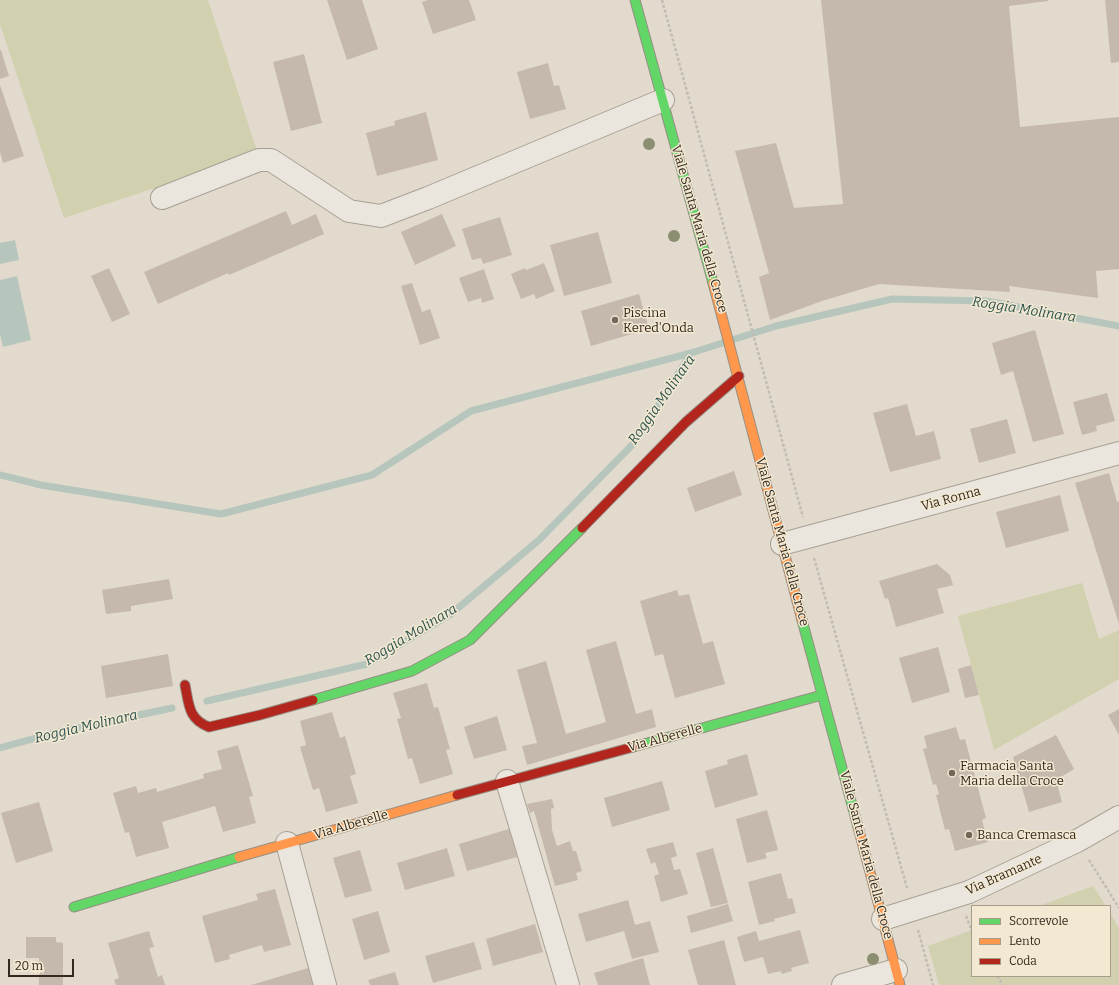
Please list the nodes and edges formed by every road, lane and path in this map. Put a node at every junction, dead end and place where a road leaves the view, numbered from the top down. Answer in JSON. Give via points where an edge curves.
{"nodes":[{"id":1,"x":635,"y":0,"type":"edge"},
{"id":2,"x":662,"y":0,"type":"edge"},
{"id":3,"x":663,"y":100,"type":"junction"},
{"id":4,"x":162,"y":198,"type":"dead end"},
{"id":5,"x":739,"y":376,"type":"junction"},
{"id":6,"x":1119,"y":453,"type":"edge"},
{"id":7,"x":808,"y":537,"type":"junction"},
{"id":8,"x":782,"y":544,"type":"junction"},
{"id":9,"x":185,"y":684,"type":"dead end"},
{"id":10,"x":822,"y":695,"type":"junction"},
{"id":11,"x":507,"y":781,"type":"junction"},
{"id":12,"x":1119,"y":817,"type":"edge"},
{"id":13,"x":1077,"y":841,"type":"junction"},
{"id":14,"x":287,"y":843,"type":"junction"},
{"id":15,"x":74,"y":907,"type":"dead end"},
{"id":16,"x":1119,"y":908,"type":"edge"},
{"id":17,"x":913,"y":909,"type":"junction"},
{"id":18,"x":883,"y":919,"type":"junction"},
{"id":19,"x":898,"y":978,"type":"edge"},
{"id":20,"x":325,"y":985,"type":"edge"},
{"id":21,"x":568,"y":985,"type":"edge"},
{"id":22,"x":843,"y":985,"type":"edge"},
{"id":23,"x":933,"y":985,"type":"edge"}],
"edges":[{"from":1,"to":3,"type":"street","name":"Viale Santa Maria della Croce"},
{"from":2,"to":7,"type":"path"},
{"from":3,"to":4,"type":"street","via":[[380,216],[349,211],[271,160],[259,160]]},
{"from":3,"to":5,"type":"street","name":"Viale Santa Maria della Croce"},
{"from":5,"to":8,"type":"street","name":"Viale Santa Maria della Croce"},
{"from":5,"to":9,"type":"street","via":[[686,422],[470,640],[445,654],[412,671],[347,691],[209,726],[196,720],[191,711]]},
{"from":6,"to":7,"type":"street","name":"Via Ronna"},
{"from":7,"to":8,"type":"street","name":"Via Ronna"},
{"from":7,"to":17,"type":"path"},
{"from":8,"to":10,"type":"street","name":"Viale Santa Maria della Croce"},
{"from":10,"to":11,"type":"street","name":"Via Alberelle"},
{"from":10,"to":18,"type":"street","name":"Viale Santa Maria della Croce"},
{"from":11,"to":14,"type":"street","name":"Via Alberelle"},
{"from":11,"to":21,"type":"street"},
{"from":12,"to":13,"type":"street","name":"Via Bramante"},
{"from":13,"to":16,"type":"path"},
{"from":13,"to":17,"type":"street","name":"Via Bramante","via":[[969,892]]},
{"from":14,"to":15,"type":"street","name":"Via Alberelle"},
{"from":14,"to":20,"type":"street"},
{"from":17,"to":18,"type":"street","name":"Via Bramante"},
{"from":17,"to":23,"type":"path"},
{"from":18,"to":19,"type":"street","name":"Viale Santa Maria della Croce"},
{"from":19,"to":22,"type":"street"}]}
